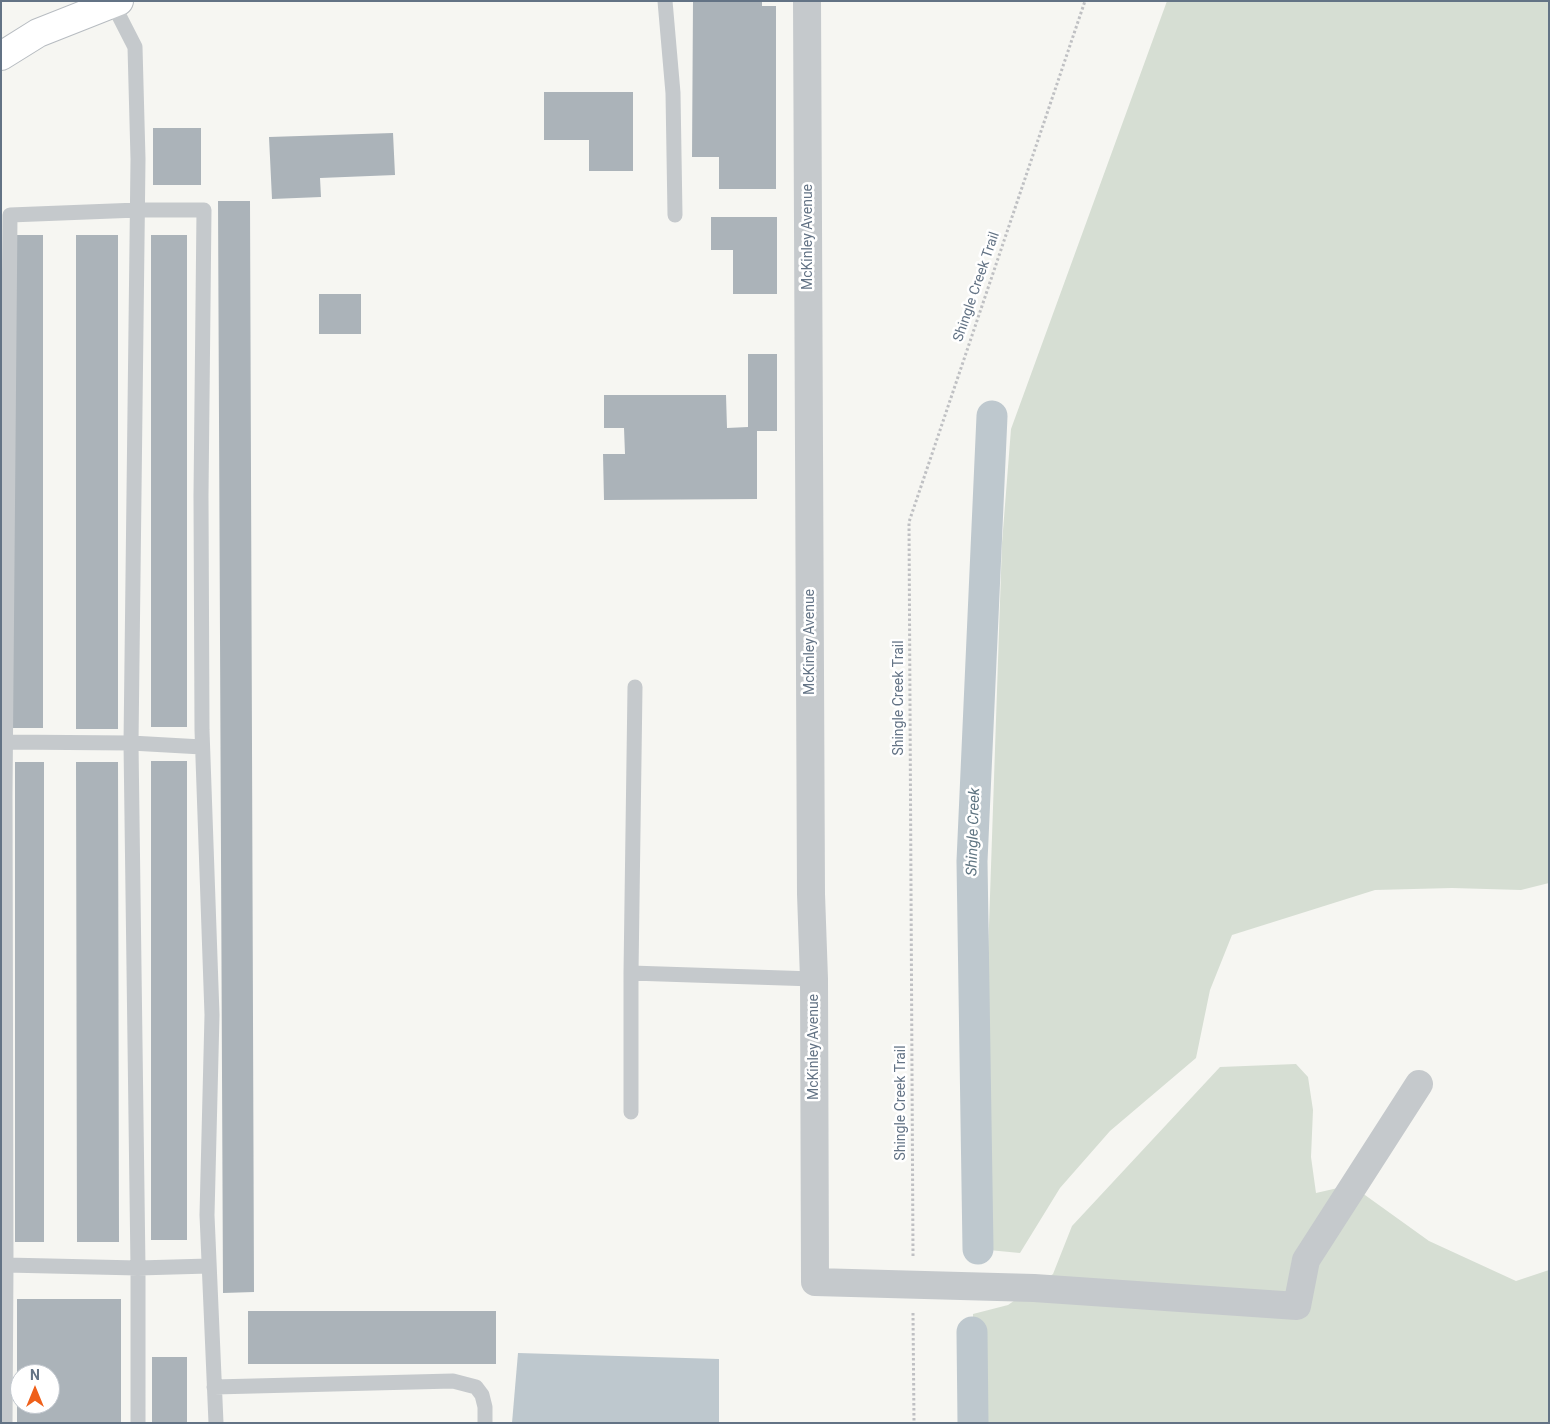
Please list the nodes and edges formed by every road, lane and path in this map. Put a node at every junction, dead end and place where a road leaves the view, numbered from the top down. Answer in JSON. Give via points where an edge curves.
{"nodes":[{"id":1,"x":665,"y":1,"type":"edge"},
{"id":2,"x":807,"y":1,"type":"edge"},
{"id":3,"x":1086,"y":1,"type":"edge"},
{"id":4,"x":116,"y":2,"type":"edge"},
{"id":5,"x":38,"y":34,"type":"junction"},
{"id":6,"x":1,"y":40,"type":"edge"},
{"id":7,"x":1,"y":56,"type":"edge"},
{"id":8,"x":138,"y":210,"type":"junction"},
{"id":9,"x":675,"y":215,"type":"dead end"},
{"id":10,"x":634,"y":687,"type":"dead end"},
{"id":11,"x":5,"y":742,"type":"junction"},
{"id":12,"x":130,"y":743,"type":"junction"},
{"id":13,"x":202,"y":747,"type":"junction"},
{"id":14,"x":631,"y":973,"type":"junction"},
{"id":15,"x":814,"y":979,"type":"junction"},
{"id":16,"x":1419,"y":1084,"type":"dead end"},
{"id":17,"x":632,"y":1112,"type":"dead end"},
{"id":18,"x":6,"y":1265,"type":"junction"},
{"id":19,"x":209,"y":1266,"type":"junction"},
{"id":20,"x":138,"y":1268,"type":"junction"},
{"id":21,"x":913,"y":1284,"type":"junction"},
{"id":22,"x":214,"y":1387,"type":"junction"},
{"id":23,"x":5,"y":1423,"type":"edge"},
{"id":24,"x":138,"y":1423,"type":"edge"},
{"id":25,"x":216,"y":1423,"type":"edge"},
{"id":26,"x":485,"y":1423,"type":"edge"},
{"id":27,"x":914,"y":1423,"type":"edge"}],
"edges":[{"from":1,"to":9,"type":"lane","via":[[673,92]]},
{"from":2,"to":15,"type":"street","name":"McKinley Avenue"},
{"from":3,"to":21,"type":"path","name":"Shingle Creek Trail","via":[[909,522]]},
{"from":4,"to":5,"type":"main road"},
{"from":4,"to":8,"type":"lane","via":[[135,47]]},
{"from":5,"to":6,"type":"main road"},
{"from":5,"to":7,"type":"main road"},
{"from":8,"to":11,"type":"lane","via":[[10,215]]},
{"from":8,"to":12,"type":"lane"},
{"from":8,"to":13,"type":"lane","via":[[204,210]]},
{"from":10,"to":14,"type":"lane"},
{"from":11,"to":12,"type":"lane"},
{"from":11,"to":18,"type":"lane"},
{"from":12,"to":13,"type":"lane"},
{"from":12,"to":20,"type":"lane"},
{"from":13,"to":19,"type":"lane","via":[[212,1015],[207,1215]]},
{"from":14,"to":15,"type":"lane"},
{"from":14,"to":17,"type":"lane"},
{"from":15,"to":21,"type":"street","name":"McKinley Avenue","via":[[815,1282]]},
{"from":16,"to":21,"type":"street","via":[[1306,1260],[1297,1306],[1034,1288]]},
{"from":18,"to":20,"type":"lane"},
{"from":18,"to":23,"type":"lane"},
{"from":19,"to":20,"type":"lane"},
{"from":19,"to":22,"type":"lane"},
{"from":20,"to":24,"type":"lane"},
{"from":21,"to":27,"type":"path","name":"Shingle Creek Trail"},
{"from":22,"to":25,"type":"lane"},
{"from":22,"to":26,"type":"lane","via":[[453,1380],[476,1387],[482,1395]]}]}
